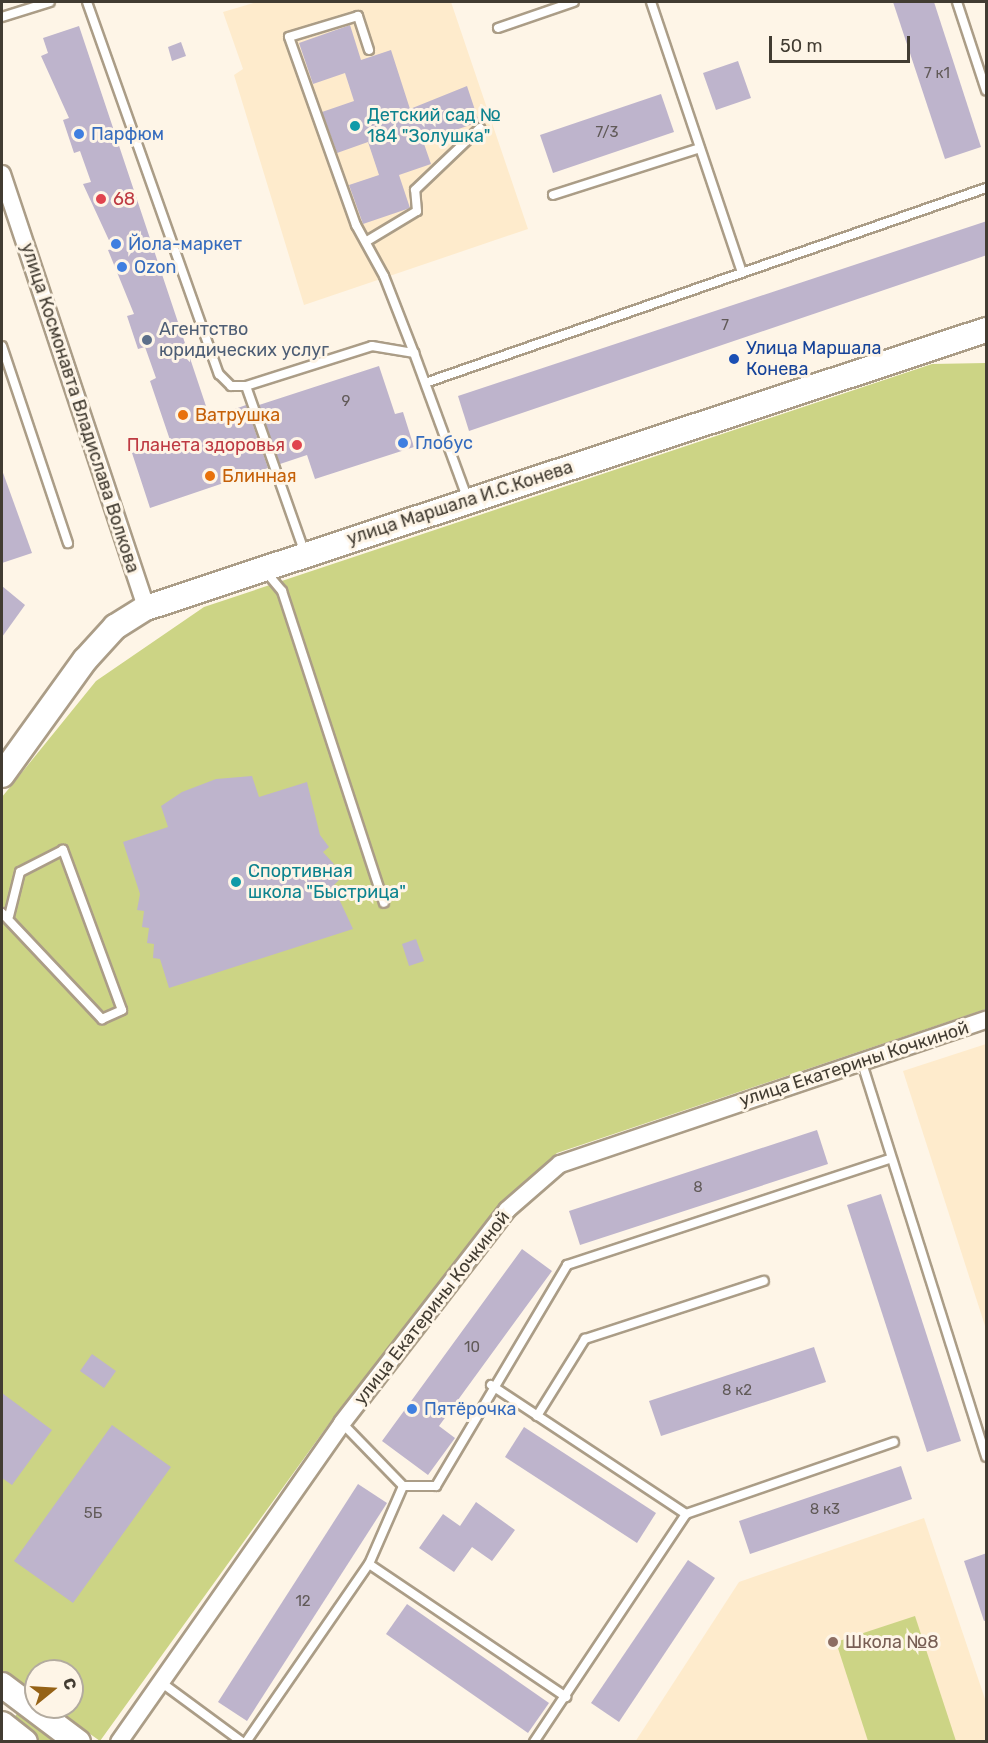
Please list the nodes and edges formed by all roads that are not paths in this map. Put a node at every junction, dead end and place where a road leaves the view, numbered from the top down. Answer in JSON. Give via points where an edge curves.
{"nodes":[{"id":1,"x":50,"y":2,"type":"edge"},
{"id":2,"x":87,"y":2,"type":"edge"},
{"id":3,"x":574,"y":2,"type":"edge"},
{"id":4,"x":651,"y":2,"type":"edge"},
{"id":5,"x":957,"y":2,"type":"edge"},
{"id":6,"x":2,"y":17,"type":"edge"},
{"id":7,"x":498,"y":28,"type":"dead end"},
{"id":8,"x":369,"y":50,"type":"dead end"},
{"id":9,"x":987,"y":90,"type":"edge"},
{"id":10,"x":480,"y":128,"type":"dead end"},
{"id":11,"x":700,"y":148,"type":"junction"},
{"id":12,"x":2,"y":174,"type":"edge"},
{"id":13,"x":987,"y":188,"type":"edge"},
{"id":14,"x":553,"y":195,"type":"dead end"},
{"id":15,"x":368,"y":241,"type":"junction"},
{"id":16,"x":742,"y":272,"type":"junction"},
{"id":17,"x":987,"y":330,"type":"edge"},
{"id":18,"x":2,"y":346,"type":"edge"},
{"id":19,"x":414,"y":353,"type":"junction"},
{"id":20,"x":429,"y":382,"type":"junction"},
{"id":21,"x":246,"y":386,"type":"junction"},
{"id":22,"x":469,"y":501,"type":"junction"},
{"id":23,"x":68,"y":543,"type":"dead end"},
{"id":24,"x":305,"y":555,"type":"junction"},
{"id":25,"x":264,"y":569,"type":"junction"},
{"id":26,"x":146,"y":608,"type":"junction"},
{"id":27,"x":2,"y":775,"type":"edge"},
{"id":28,"x":384,"y":903,"type":"dead end"},
{"id":29,"x":5,"y":914,"type":"edge"},
{"id":30,"x":987,"y":1020,"type":"edge"},
{"id":31,"x":861,"y":1060,"type":"junction"},
{"id":32,"x":890,"y":1159,"type":"junction"},
{"id":33,"x":764,"y":1281,"type":"dead end"},
{"id":34,"x":492,"y":1385,"type":"junction"},
{"id":35,"x":537,"y":1416,"type":"junction"},
{"id":36,"x":342,"y":1422,"type":"junction"},
{"id":37,"x":894,"y":1442,"type":"dead end"},
{"id":38,"x":987,"y":1458,"type":"edge"},
{"id":39,"x":403,"y":1486,"type":"junction"},
{"id":40,"x":686,"y":1514,"type":"junction"},
{"id":41,"x":369,"y":1564,"type":"junction"},
{"id":42,"x":162,"y":1683,"type":"junction"},
{"id":43,"x":2,"y":1685,"type":"edge"},
{"id":44,"x":566,"y":1697,"type":"junction"},
{"id":45,"x":2,"y":1724,"type":"edge"},
{"id":46,"x":26,"y":1742,"type":"edge"},
{"id":47,"x":78,"y":1742,"type":"edge"},
{"id":48,"x":119,"y":1742,"type":"edge"},
{"id":49,"x":244,"y":1742,"type":"edge"},
{"id":50,"x":534,"y":1742,"type":"edge"}],
"edges":[{"from":1,"to":6,"type":"lane"},
{"from":2,"to":21,"type":"lane","via":[[219,374],[231,386]]},
{"from":3,"to":7,"type":"lane"},
{"from":4,"to":11,"type":"lane"},
{"from":5,"to":9,"type":"lane"},
{"from":8,"to":15,"type":"lane","via":[[358,16],[289,37],[345,196]]},
{"from":10,"to":15,"type":"lane","via":[[414,190],[417,211]]},
{"from":11,"to":14,"type":"lane"},
{"from":11,"to":16,"type":"lane"},
{"from":12,"to":26,"type":"street","name":"улица Космонавта Владислава Волкова"},
{"from":13,"to":16,"type":"lane"},
{"from":15,"to":19,"type":"lane"},
{"from":16,"to":20,"type":"lane"},
{"from":17,"to":22,"type":"main road","name":"улица Маршала И.С.Конева"},
{"from":18,"to":23,"type":"lane"},
{"from":19,"to":20,"type":"lane"},
{"from":19,"to":21,"type":"lane","via":[[372,346]]},
{"from":20,"to":22,"type":"lane"},
{"from":21,"to":24,"type":"lane"},
{"from":22,"to":24,"type":"main road","name":"улица Маршала И.С.Конева"},
{"from":24,"to":25,"type":"main road","name":"улица Маршала И.С.Конева"},
{"from":25,"to":26,"type":"main road","name":"улица Маршала И.С.Конева"},
{"from":25,"to":28,"type":"lane","via":[[282,591]]},
{"from":26,"to":27,"type":"main road","name":"улица Маршала И.С.Конева","via":[[115,627],[85,660]]},
{"from":29,"to":29,"type":"lane","via":[[102,1019],[122,1010],[63,850],[20,872]]},
{"from":30,"to":31,"type":"street","name":"улица Екатерины Кочкиной"},
{"from":31,"to":32,"type":"lane"},
{"from":31,"to":36,"type":"street","name":"улица Екатерины Кочкиной","via":[[560,1164],[507,1210]]},
{"from":32,"to":34,"type":"lane","via":[[567,1265]]},
{"from":32,"to":38,"type":"lane"},
{"from":33,"to":35,"type":"lane","via":[[585,1339]]},
{"from":34,"to":35,"type":"lane"},
{"from":34,"to":39,"type":"lane","via":[[466,1440],[436,1486]]},
{"from":35,"to":40,"type":"lane"},
{"from":36,"to":39,"type":"lane"},
{"from":36,"to":42,"type":"street","name":"улица Екатерины Кочкиной"},
{"from":37,"to":40,"type":"lane"},
{"from":39,"to":41,"type":"lane"},
{"from":40,"to":44,"type":"lane"},
{"from":41,"to":44,"type":"lane"},
{"from":41,"to":49,"type":"lane"},
{"from":42,"to":48,"type":"street","name":"улица Екатерины Кочкиной"},
{"from":42,"to":49,"type":"lane"},
{"from":43,"to":47,"type":"main road"},
{"from":44,"to":50,"type":"lane"},
{"from":45,"to":46,"type":"main road"}]}
